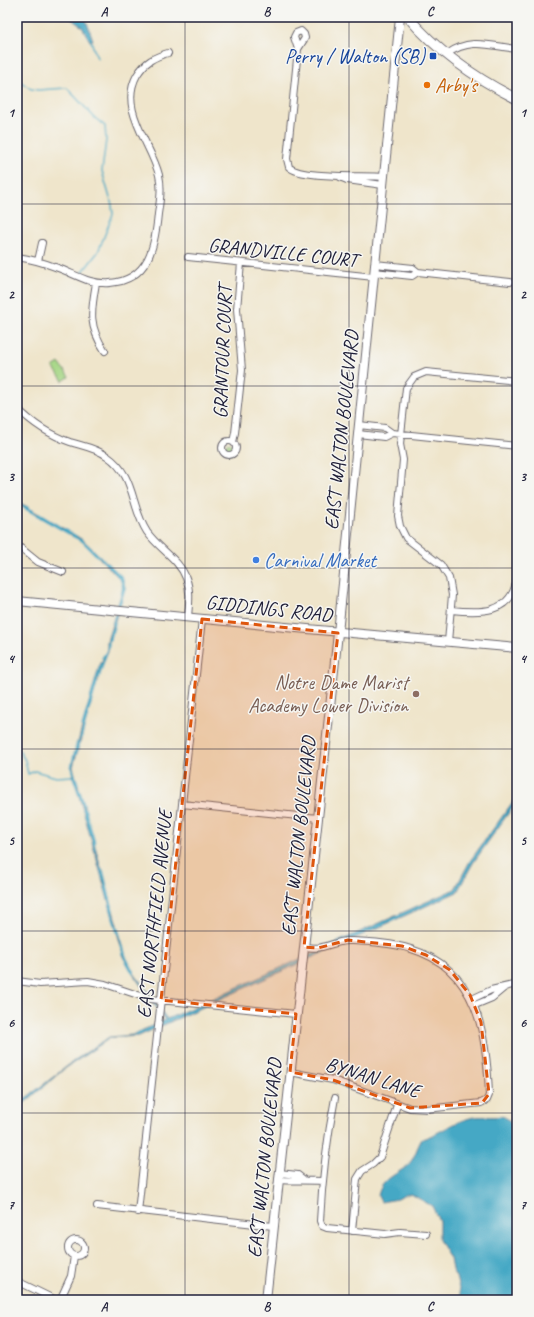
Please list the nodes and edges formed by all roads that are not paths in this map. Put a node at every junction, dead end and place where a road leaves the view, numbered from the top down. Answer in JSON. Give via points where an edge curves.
{"nodes":[{"id":1,"x":400,"y":17,"type":"edge"},
{"id":2,"x":408,"y":17,"type":"edge"},
{"id":3,"x":298,"y":49,"type":"dead end"},
{"id":4,"x":517,"y":49,"type":"edge"},
{"id":5,"x":444,"y":52,"type":"junction"},
{"id":6,"x":168,"y":53,"type":"dead end"},
{"id":7,"x":517,"y":99,"type":"edge"},
{"id":8,"x":384,"y":181,"type":"junction"},
{"id":9,"x":42,"y":244,"type":"dead end"},
{"id":10,"x":17,"y":257,"type":"edge"},
{"id":11,"x":188,"y":257,"type":"dead end"},
{"id":12,"x":38,"y":261,"type":"junction"},
{"id":13,"x":241,"y":263,"type":"junction"},
{"id":14,"x":374,"y":271,"type":"junction"},
{"id":15,"x":510,"y":282,"type":"dead end"},
{"id":16,"x":96,"y":283,"type":"junction"},
{"id":17,"x":105,"y":351,"type":"dead end"},
{"id":18,"x":517,"y":380,"type":"edge"},
{"id":19,"x":17,"y":408,"type":"edge"},
{"id":20,"x":359,"y":425,"type":"junction"},
{"id":21,"x":392,"y":433,"type":"junction"},
{"id":22,"x":358,"y":434,"type":"junction"},
{"id":23,"x":401,"y":434,"type":"junction"},
{"id":24,"x":233,"y":442,"type":"dead end"},
{"id":25,"x":517,"y":446,"type":"edge"},
{"id":26,"x":17,"y":545,"type":"edge"},
{"id":27,"x":63,"y":572,"type":"dead end"},
{"id":28,"x":517,"y":578,"type":"edge"},
{"id":29,"x":17,"y":601,"type":"edge"},
{"id":30,"x":451,"y":610,"type":"junction"},
{"id":31,"x":188,"y":617,"type":"junction"},
{"id":32,"x":202,"y":619,"type":"junction"},
{"id":33,"x":338,"y":633,"type":"junction"},
{"id":34,"x":448,"y":642,"type":"junction"},
{"id":35,"x":517,"y":648,"type":"edge"},
{"id":36,"x":182,"y":804,"type":"junction"},
{"id":37,"x":318,"y":818,"type":"junction"},
{"id":38,"x":304,"y":946,"type":"junction"},
{"id":39,"x":17,"y":981,"type":"edge"},
{"id":40,"x":517,"y":984,"type":"edge"},
{"id":41,"x":506,"y":987,"type":"junction"},
{"id":42,"x":472,"y":999,"type":"junction"},
{"id":43,"x":161,"y":1000,"type":"junction"},
{"id":44,"x":475,"y":1005,"type":"junction"},
{"id":45,"x":296,"y":1014,"type":"junction"},
{"id":46,"x":290,"y":1072,"type":"junction"},
{"id":47,"x":335,"y":1098,"type":"dead end"},
{"id":48,"x":397,"y":1105,"type":"junction"},
{"id":49,"x":279,"y":1176,"type":"junction"},
{"id":50,"x":322,"y":1181,"type":"junction"},
{"id":51,"x":97,"y":1206,"type":"dead end"},
{"id":52,"x":138,"y":1212,"type":"junction"},
{"id":53,"x":273,"y":1226,"type":"junction"},
{"id":54,"x":352,"y":1231,"type":"junction"},
{"id":55,"x":426,"y":1234,"type":"dead end"},
{"id":56,"x":74,"y":1256,"type":"dead end"},
{"id":57,"x":17,"y":1281,"type":"edge"},
{"id":58,"x":56,"y":1300,"type":"edge"},
{"id":59,"x":60,"y":1300,"type":"edge"},
{"id":60,"x":266,"y":1300,"type":"edge"}],
"edges":[{"from":1,"to":8,"type":"main road","name":"EAST WALTON BOULEVARD"},
{"from":2,"to":5,"type":"main road"},
{"from":3,"to":8,"type":"street","via":[[287,164],[296,172]]},
{"from":4,"to":5,"type":"street","via":[[473,43]]},
{"from":5,"to":7,"type":"main road","via":[[483,80]]},
{"from":6,"to":16,"type":"street","via":[[153,58],[145,65],[136,78],[131,94],[133,111],[154,158],[160,181],[154,248],[145,264],[132,276],[115,282]]},
{"from":8,"to":14,"type":"main road","name":"EAST WALTON BOULEVARD"},
{"from":9,"to":12,"type":"street"},
{"from":10,"to":12,"type":"street"},
{"from":11,"to":13,"type":"street","name":"GRANDVILLE COURT"},
{"from":12,"to":16,"type":"street"},
{"from":13,"to":14,"type":"street","name":"GRANDVILLE COURT"},
{"from":13,"to":24,"type":"street","name":"GRANTOUR COURT","via":[[237,312],[242,373]]},
{"from":14,"to":15,"type":"street","name":"GRANDVILLE COURT","via":[[412,276],[418,272]]},
{"from":14,"to":20,"type":"main road","name":"EAST WALTON BOULEVARD"},
{"from":16,"to":17,"type":"street","via":[[92,322]]},
{"from":18,"to":23,"type":"street","via":[[430,372],[418,374],[411,379],[406,388]]},
{"from":19,"to":31,"type":"street","via":[[46,431],[99,450],[120,467],[130,484],[146,530],[185,574],[189,593]]},
{"from":20,"to":21,"type":"street","via":[[385,428]]},
{"from":20,"to":22,"type":"main road","name":"EAST WALTON BOULEVARD"},
{"from":21,"to":22,"type":"street","via":[[384,437]]},
{"from":21,"to":23,"type":"street"},
{"from":22,"to":33,"type":"main road","name":"EAST WALTON BOULEVARD"},
{"from":23,"to":25,"type":"street"},
{"from":23,"to":30,"type":"street","via":[[403,460],[398,513],[400,526],[411,543],[438,562],[446,571],[452,589]]},
{"from":26,"to":27,"type":"street","via":[[38,562]]},
{"from":28,"to":30,"type":"street","via":[[511,597],[490,610]]},
{"from":29,"to":31,"type":"main road","name":"GIDDINGS ROAD"},
{"from":30,"to":34,"type":"street"},
{"from":31,"to":32,"type":"main road","name":"GIDDINGS ROAD"},
{"from":32,"to":33,"type":"main road","name":"GIDDINGS ROAD"},
{"from":32,"to":36,"type":"street","name":"EAST NORTHFIELD AVENUE"},
{"from":33,"to":34,"type":"main road","name":"GIDDINGS ROAD"},
{"from":33,"to":37,"type":"main road","name":"EAST WALTON BOULEVARD"},
{"from":34,"to":35,"type":"main road","name":"GIDDINGS ROAD"},
{"from":36,"to":37,"type":"street"},
{"from":36,"to":43,"type":"street","name":"EAST NORTHFIELD AVENUE"},
{"from":37,"to":38,"type":"main road","name":"EAST WALTON BOULEVARD"},
{"from":38,"to":42,"type":"street","via":[[320,948],[348,940],[412,949],[450,970]]},
{"from":38,"to":45,"type":"main road","name":"EAST WALTON BOULEVARD"},
{"from":39,"to":43,"type":"street","via":[[40,984],[88,981],[140,997]]},
{"from":40,"to":41,"type":"street"},
{"from":41,"to":42,"type":"street","via":[[491,990]]},
{"from":41,"to":44,"type":"street","via":[[492,998]]},
{"from":42,"to":44,"type":"street"},
{"from":43,"to":45,"type":"street"},
{"from":43,"to":52,"type":"street","name":"EAST NORTHFIELD AVENUE"},
{"from":44,"to":48,"type":"street","name":"BYNAN LANE","via":[[482,1030],[489,1094],[487,1100],[482,1103],[424,1109]]},
{"from":45,"to":46,"type":"main road","name":"EAST WALTON BOULEVARD"},
{"from":46,"to":48,"type":"street","name":"BYNAN LANE","via":[[333,1080]]},
{"from":46,"to":49,"type":"main road","name":"EAST WALTON BOULEVARD"},
{"from":47,"to":50,"type":"street"},
{"from":48,"to":54,"type":"street","via":[[380,1156],[362,1171],[358,1179]]},
{"from":49,"to":50,"type":"street","via":[[297,1182],[303,1179]]},
{"from":49,"to":53,"type":"main road","name":"EAST WALTON BOULEVARD"},
{"from":50,"to":54,"type":"street","via":[[321,1224],[325,1228]]},
{"from":51,"to":52,"type":"street"},
{"from":52,"to":53,"type":"street"},
{"from":53,"to":60,"type":"main road","name":"EAST WALTON BOULEVARD"},
{"from":54,"to":55,"type":"street"},
{"from":56,"to":59,"type":"street","via":[[71,1276]]},
{"from":57,"to":58,"type":"street"}]}
